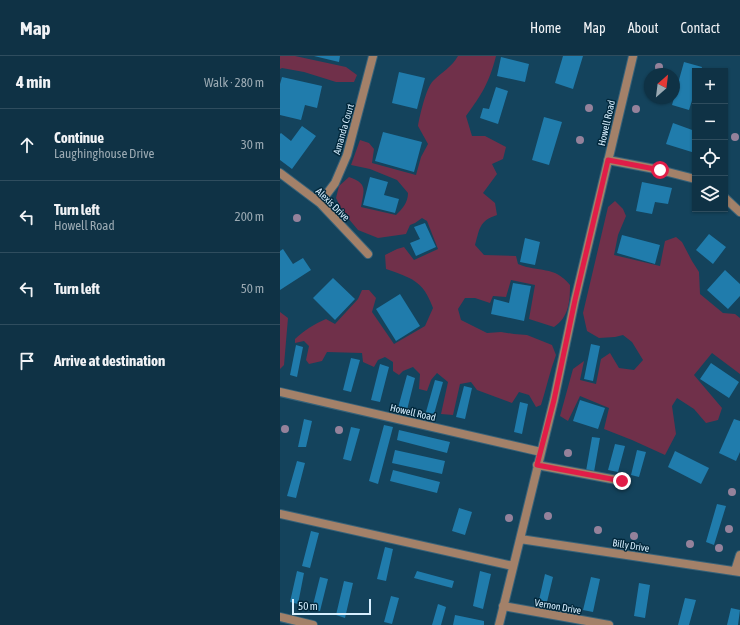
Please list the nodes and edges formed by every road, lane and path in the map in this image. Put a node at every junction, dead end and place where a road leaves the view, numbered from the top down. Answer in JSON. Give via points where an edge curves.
{"nodes":[{"id":1,"x":374,"y":56,"type":"edge"},
{"id":2,"x":633,"y":56,"type":"edge"},
{"id":3,"x":608,"y":160,"type":"junction"},
{"id":4,"x":280,"y":173,"type":"edge"},
{"id":5,"x":692,"y":178,"type":"edge"},
{"id":6,"x":728,"y":201,"type":"edge"},
{"id":7,"x":320,"y":203,"type":"junction"},
{"id":8,"x":740,"y":212,"type":"edge"},
{"id":9,"x":368,"y":254,"type":"dead end"},
{"id":10,"x":280,"y":392,"type":"edge"},
{"id":11,"x":541,"y":452,"type":"junction"},
{"id":12,"x":537,"y":465,"type":"junction"},
{"id":13,"x":622,"y":481,"type":"dead end"},
{"id":14,"x":280,"y":514,"type":"edge"},
{"id":15,"x":520,"y":539,"type":"junction"},
{"id":16,"x":740,"y":554,"type":"edge"},
{"id":17,"x":512,"y":566,"type":"junction"},
{"id":18,"x":738,"y":572,"type":"edge"},
{"id":19,"x":503,"y":606,"type":"junction"},
{"id":20,"x":280,"y":616,"type":"edge"},
{"id":21,"x":313,"y":625,"type":"edge"},
{"id":22,"x":499,"y":625,"type":"edge"},
{"id":23,"x":609,"y":625,"type":"edge"}],
"edges":[{"from":1,"to":7,"type":"street","name":"Amanda Court","via":[[347,155],[335,183]]},
{"from":2,"to":3,"type":"street","name":"Howell Road"},
{"from":3,"to":5,"type":"street"},
{"from":3,"to":11,"type":"street","name":"Howell Road"},
{"from":4,"to":7,"type":"street","name":"Alexis Drive"},
{"from":6,"to":8,"type":"street"},
{"from":7,"to":9,"type":"street","name":"Alexis Drive"},
{"from":10,"to":11,"type":"street","name":"Howell Road"},
{"from":11,"to":12,"type":"street","name":"Howell Road"},
{"from":12,"to":13,"type":"street"},
{"from":12,"to":15,"type":"street","name":"Howell Road"},
{"from":14,"to":17,"type":"street"},
{"from":15,"to":17,"type":"street","name":"Howell Road"},
{"from":15,"to":18,"type":"street","name":"Billy Drive"},
{"from":16,"to":18,"type":"street"},
{"from":17,"to":19,"type":"street","name":"Howell Road"},
{"from":19,"to":22,"type":"street","name":"Howell Road"},
{"from":19,"to":23,"type":"street","name":"Vernon Drive"},
{"from":20,"to":21,"type":"street"}]}
